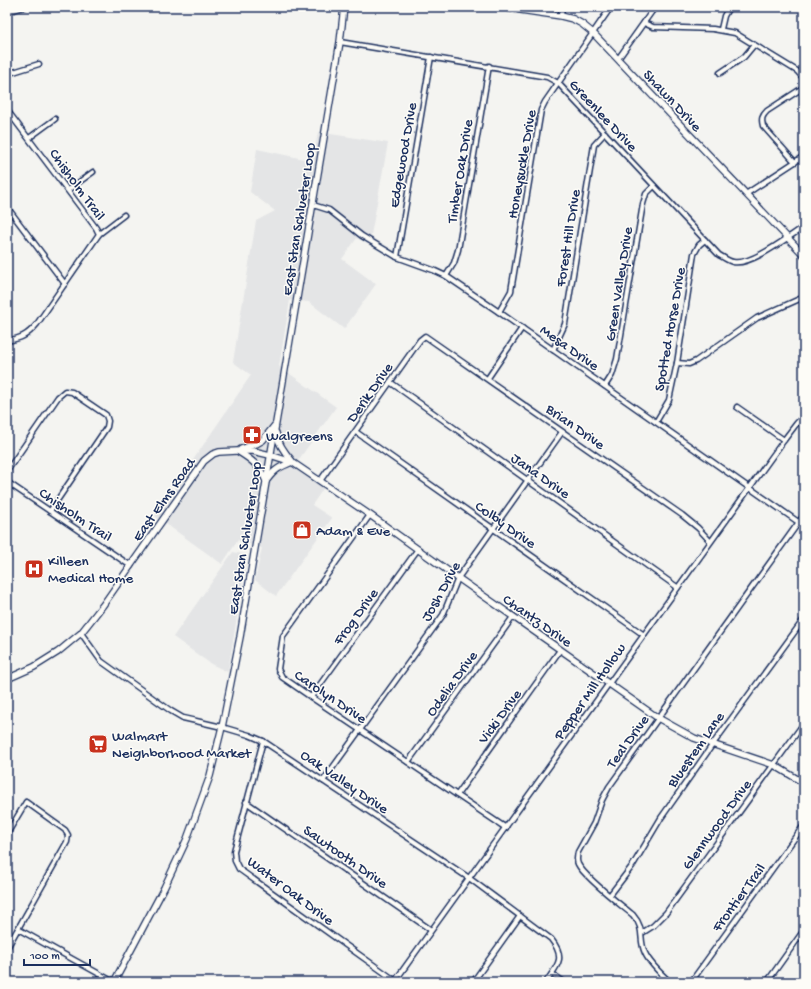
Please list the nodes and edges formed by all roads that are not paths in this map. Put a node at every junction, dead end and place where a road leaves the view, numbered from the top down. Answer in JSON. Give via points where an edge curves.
{"nodes":[{"id":1,"x":24,"y":7,"type":"edge"},
{"id":2,"x":344,"y":7,"type":"edge"},
{"id":3,"x":500,"y":7,"type":"edge"},
{"id":4,"x":562,"y":7,"type":"edge"},
{"id":5,"x":611,"y":7,"type":"edge"},
{"id":6,"x":655,"y":7,"type":"edge"},
{"id":7,"x":729,"y":7,"type":"edge"},
{"id":8,"x":7,"y":12,"type":"edge"},
{"id":9,"x":561,"y":16,"type":"junction"},
{"id":10,"x":644,"y":23,"type":"junction"},
{"id":11,"x":721,"y":29,"type":"junction"},
{"id":12,"x":594,"y":33,"type":"junction"},
{"id":13,"x":340,"y":42,"type":"junction"},
{"id":14,"x":754,"y":45,"type":"junction"},
{"id":15,"x":431,"y":57,"type":"junction"},
{"id":16,"x":618,"y":59,"type":"junction"},
{"id":17,"x":38,"y":64,"type":"dead end"},
{"id":18,"x":488,"y":66,"type":"junction"},
{"id":19,"x":720,"y":73,"type":"dead end"},
{"id":20,"x":7,"y":74,"type":"edge"},
{"id":21,"x":804,"y":79,"type":"edge"},
{"id":22,"x":558,"y":83,"type":"junction"},
{"id":23,"x":804,"y":87,"type":"edge"},
{"id":24,"x":7,"y":110,"type":"edge"},
{"id":25,"x":55,"y":119,"type":"dead end"},
{"id":26,"x":606,"y":133,"type":"junction"},
{"id":27,"x":29,"y":138,"type":"junction"},
{"id":28,"x":804,"y":156,"type":"edge"},
{"id":29,"x":795,"y":162,"type":"junction"},
{"id":30,"x":93,"y":172,"type":"dead end"},
{"id":31,"x":654,"y":186,"type":"junction"},
{"id":32,"x":68,"y":190,"type":"junction"},
{"id":33,"x":746,"y":194,"type":"junction"},
{"id":34,"x":313,"y":205,"type":"junction"},
{"id":35,"x":7,"y":207,"type":"edge"},
{"id":36,"x":124,"y":215,"type":"dead end"},
{"id":37,"x":804,"y":227,"type":"edge"},
{"id":38,"x":99,"y":234,"type":"junction"},
{"id":39,"x":787,"y":238,"type":"junction"},
{"id":40,"x":705,"y":240,"type":"junction"},
{"id":41,"x":804,"y":255,"type":"edge"},
{"id":42,"x":397,"y":257,"type":"junction"},
{"id":43,"x":446,"y":276,"type":"junction"},
{"id":44,"x":65,"y":284,"type":"junction"},
{"id":45,"x":804,"y":297,"type":"edge"},
{"id":46,"x":499,"y":312,"type":"junction"},
{"id":47,"x":522,"y":328,"type":"junction"},
{"id":48,"x":423,"y":337,"type":"joint"},
{"id":49,"x":7,"y":341,"type":"edge"},
{"id":50,"x":553,"y":350,"type":"junction"},
{"id":51,"x":677,"y":363,"type":"junction"},
{"id":52,"x":488,"y":378,"type":"junction"},
{"id":53,"x":390,"y":382,"type":"junction"},
{"id":54,"x":606,"y":386,"type":"junction"},
{"id":55,"x":737,"y":407,"type":"dead end"},
{"id":56,"x":804,"y":416,"type":"edge"},
{"id":57,"x":656,"y":422,"type":"junction"},
{"id":58,"x":275,"y":426,"type":"junction"},
{"id":59,"x":356,"y":432,"type":"junction"},
{"id":60,"x":562,"y":432,"type":"junction"},
{"id":61,"x":784,"y":440,"type":"junction"},
{"id":62,"x":236,"y":451,"type":"junction"},
{"id":63,"x":270,"y":455,"type":"junction"},
{"id":64,"x":292,"y":462,"type":"junction"},
{"id":65,"x":7,"y":471,"type":"edge"},
{"id":66,"x":527,"y":480,"type":"junction"},
{"id":67,"x":320,"y":481,"type":"junction"},
{"id":68,"x":7,"y":482,"type":"edge"},
{"id":69,"x":266,"y":482,"type":"junction"},
{"id":70,"x":749,"y":488,"type":"junction"},
{"id":71,"x":50,"y":511,"type":"junction"},
{"id":72,"x":370,"y":515,"type":"junction"},
{"id":73,"x":804,"y":515,"type":"edge"},
{"id":74,"x":799,"y":522,"type":"junction"},
{"id":75,"x":804,"y":526,"type":"edge"},
{"id":76,"x":493,"y":529,"type":"junction"},
{"id":77,"x":710,"y":541,"type":"junction"},
{"id":78,"x":418,"y":549,"type":"junction"},
{"id":79,"x":131,"y":566,"type":"junction"},
{"id":80,"x":458,"y":578,"type":"junction"},
{"id":81,"x":678,"y":587,"type":"junction"},
{"id":82,"x":512,"y":617,"type":"junction"},
{"id":83,"x":804,"y":619,"type":"edge"},
{"id":84,"x":81,"y":633,"type":"junction"},
{"id":85,"x":644,"y":635,"type":"junction"},
{"id":86,"x":560,"y":650,"type":"junction"},
{"id":87,"x":7,"y":679,"type":"edge"},
{"id":88,"x":609,"y":684,"type":"junction"},
{"id":89,"x":311,"y":697,"type":"junction"},
{"id":90,"x":658,"y":718,"type":"junction"},
{"id":91,"x":804,"y":723,"type":"edge"},
{"id":92,"x":222,"y":727,"type":"junction"},
{"id":93,"x":361,"y":730,"type":"junction"},
{"id":94,"x":263,"y":741,"type":"junction"},
{"id":95,"x":713,"y":744,"type":"junction"},
{"id":96,"x":408,"y":762,"type":"junction"},
{"id":97,"x":774,"y":765,"type":"junction"},
{"id":98,"x":323,"y":781,"type":"junction"},
{"id":99,"x":804,"y":783,"type":"edge"},
{"id":100,"x":457,"y":795,"type":"junction"},
{"id":101,"x":246,"y":802,"type":"junction"},
{"id":102,"x":804,"y":826,"type":"edge"},
{"id":103,"x":506,"y":828,"type":"junction"},
{"id":104,"x":7,"y":834,"type":"edge"},
{"id":105,"x":469,"y":878,"type":"junction"},
{"id":106,"x":610,"y":895,"type":"junction"},
{"id":107,"x":520,"y":916,"type":"junction"},
{"id":108,"x":18,"y":929,"type":"junction"},
{"id":109,"x":431,"y":930,"type":"junction"},
{"id":110,"x":804,"y":930,"type":"edge"},
{"id":111,"x":642,"y":933,"type":"junction"},
{"id":112,"x":7,"y":948,"type":"edge"},
{"id":113,"x":552,"y":974,"type":"junction"},
{"id":114,"x":396,"y":981,"type":"edge"},
{"id":115,"x":114,"y":982,"type":"edge"},
{"id":116,"x":473,"y":982,"type":"edge"},
{"id":117,"x":546,"y":982,"type":"edge"},
{"id":118,"x":564,"y":982,"type":"edge"},
{"id":119,"x":670,"y":982,"type":"edge"},
{"id":120,"x":691,"y":982,"type":"edge"},
{"id":121,"x":767,"y":982,"type":"edge"}],
"edges":[{"from":1,"to":8,"type":"street"},
{"from":2,"to":13,"type":"main road","name":"East Stan Schlueter Loop"},
{"from":3,"to":9,"type":"main road","name":"Shawn Drive"},
{"from":4,"to":9,"type":"street"},
{"from":5,"to":12,"type":"street","name":"Honeysuckle Drive"},
{"from":6,"to":10,"type":"street"},
{"from":7,"to":11,"type":"street"},
{"from":9,"to":12,"type":"main road","name":"Shawn Drive","via":[[573,19]]},
{"from":10,"to":11,"type":"street","via":[[653,27]]},
{"from":10,"to":16,"type":"street"},
{"from":11,"to":14,"type":"street","via":[[735,33]]},
{"from":12,"to":16,"type":"main road","name":"Shawn Drive"},
{"from":12,"to":22,"type":"street","name":"Honeysuckle Drive"},
{"from":13,"to":15,"type":"street","name":"Greenlee Drive"},
{"from":13,"to":34,"type":"main road","name":"East Stan Schlueter Loop"},
{"from":14,"to":19,"type":"street","via":[[744,57]]},
{"from":14,"to":21,"type":"street","via":[[797,71]]},
{"from":15,"to":18,"type":"street","name":"Greenlee Drive"},
{"from":15,"to":42,"type":"street","name":"Edgewood Drive"},
{"from":16,"to":33,"type":"main road","name":"Shawn Drive"},
{"from":17,"to":20,"type":"street"},
{"from":18,"to":22,"type":"street","name":"Greenlee Drive","via":[[540,75]]},
{"from":18,"to":43,"type":"street","name":"Timber Oak Drive","via":[[458,250]]},
{"from":22,"to":26,"type":"street","name":"Greenlee Drive"},
{"from":22,"to":46,"type":"street","name":"Honeysuckle Drive","via":[[541,110],[511,291]]},
{"from":23,"to":29,"type":"street","via":[[767,111],[762,120],[763,126]]},
{"from":24,"to":27,"type":"street","name":"Chisholm Trail"},
{"from":25,"to":27,"type":"street"},
{"from":26,"to":31,"type":"street","name":"Greenlee Drive"},
{"from":26,"to":50,"type":"street","name":"Forest Hill Drive","via":[[594,145],[565,324]]},
{"from":27,"to":32,"type":"street","name":"Chisholm Trail"},
{"from":28,"to":29,"type":"street"},
{"from":29,"to":33,"type":"street"},
{"from":30,"to":32,"type":"street"},
{"from":31,"to":40,"type":"street","name":"Greenlee Drive"},
{"from":31,"to":54,"type":"street","name":"Green Valley Drive","via":[[646,194],[643,204],[617,359]]},
{"from":32,"to":38,"type":"street","name":"Chisholm Trail"},
{"from":33,"to":39,"type":"main road","name":"Shawn Drive"},
{"from":34,"to":42,"type":"street","name":"Mesa Drive","via":[[329,210],[362,236]]},
{"from":34,"to":58,"type":"main road","name":"East Stan Schlueter Loop"},
{"from":35,"to":44,"type":"street"},
{"from":36,"to":38,"type":"street"},
{"from":37,"to":39,"type":"street","name":"Greenlee Drive"},
{"from":38,"to":44,"type":"street","name":"Chisholm Trail"},
{"from":39,"to":40,"type":"street","name":"Greenlee Drive","via":[[754,259],[740,262],[733,262],[719,255]]},
{"from":39,"to":41,"type":"main road","name":"Shawn Drive"},
{"from":40,"to":51,"type":"street","name":"Spotted Horse Drive","via":[[694,254]]},
{"from":42,"to":43,"type":"street","name":"Mesa Drive"},
{"from":43,"to":46,"type":"street","name":"Mesa Drive"},
{"from":44,"to":49,"type":"street","name":"Chisholm Trail","via":[[29,333]]},
{"from":45,"to":51,"type":"street","via":[[757,318],[696,361],[689,364]]},
{"from":46,"to":47,"type":"street","name":"Mesa Drive"},
{"from":47,"to":50,"type":"street","name":"Mesa Drive"},
{"from":47,"to":52,"type":"street"},
{"from":48,"to":52,"type":"street","name":"Brian Drive"},
{"from":48,"to":53,"type":"street","name":"Derik Drive"},
{"from":50,"to":54,"type":"street","name":"Mesa Drive"},
{"from":51,"to":57,"type":"street","name":"Spotted Horse Drive","via":[[669,400]]},
{"from":52,"to":60,"type":"street","name":"Brian Drive"},
{"from":53,"to":59,"type":"street","name":"Derik Drive"},
{"from":53,"to":66,"type":"street","name":"Jana Drive"},
{"from":54,"to":57,"type":"street","name":"Mesa Drive"},
{"from":55,"to":61,"type":"street"},
{"from":56,"to":61,"type":"street","name":"Pepper Mill Hollow"},
{"from":57,"to":70,"type":"street","name":"Mesa Drive"},
{"from":58,"to":62,"type":"main road","via":[[263,440]]},
{"from":58,"to":63,"type":"main road","name":"East Stan Schlueter Loop"},
{"from":58,"to":64,"type":"main road","via":[[277,438]]},
{"from":59,"to":67,"type":"street","name":"Derik Drive"},
{"from":59,"to":76,"type":"street","name":"Colby Drive"},
{"from":60,"to":66,"type":"street","name":"Josh Drive"},
{"from":60,"to":77,"type":"street","name":"Brian Drive","via":[[682,515]]},
{"from":61,"to":70,"type":"street","name":"Pepper Mill Hollow"},
{"from":62,"to":63,"type":"main road","name":"East Elms Road"},
{"from":62,"to":69,"type":"main road","via":[[255,462]]},
{"from":62,"to":79,"type":"main road","name":"East Elms Road","via":[[219,452],[204,461]]},
{"from":63,"to":64,"type":"main road","name":"Chantz Drive"},
{"from":63,"to":69,"type":"main road","name":"East Stan Schlueter Loop"},
{"from":64,"to":67,"type":"main road","name":"Chantz Drive"},
{"from":64,"to":69,"type":"main road","via":[[279,467]]},
{"from":65,"to":71,"type":"street","via":[[65,390],[106,415],[107,427]]},
{"from":66,"to":76,"type":"street","name":"Josh Drive"},
{"from":66,"to":81,"type":"street","name":"Jana Drive"},
{"from":67,"to":72,"type":"main road","name":"Chantz Drive"},
{"from":68,"to":71,"type":"street","name":"Chisholm Trail"},
{"from":69,"to":92,"type":"main road","name":"East Stan Schlueter Loop","via":[[239,644]]},
{"from":70,"to":74,"type":"street","name":"Mesa Drive"},
{"from":70,"to":77,"type":"street","name":"Pepper Mill Hollow"},
{"from":71,"to":79,"type":"street","name":"Chisholm Trail"},
{"from":72,"to":78,"type":"main road","name":"Chantz Drive"},
{"from":72,"to":89,"type":"street","name":"Carolyn Drive","via":[[283,636],[278,669],[282,677]]},
{"from":73,"to":74,"type":"street","name":"Teal Drive"},
{"from":74,"to":75,"type":"street","name":"Mesa Drive"},
{"from":74,"to":90,"type":"street","name":"Teal Drive"},
{"from":76,"to":80,"type":"street","name":"Josh Drive"},
{"from":76,"to":85,"type":"street","name":"Colby Drive"},
{"from":77,"to":81,"type":"street","name":"Pepper Mill Hollow"},
{"from":78,"to":80,"type":"main road","name":"Chantz Drive"},
{"from":78,"to":89,"type":"street","name":"Frog Drive"},
{"from":79,"to":84,"type":"main road","name":"East Elms Road"},
{"from":80,"to":82,"type":"main road","name":"Chantz Drive"},
{"from":80,"to":93,"type":"street","name":"Josh Drive","via":[[443,615]]},
{"from":81,"to":85,"type":"street","name":"Pepper Mill Hollow"},
{"from":82,"to":86,"type":"main road","name":"Chantz Drive"},
{"from":82,"to":96,"type":"street","name":"Odelia Drive"},
{"from":83,"to":95,"type":"street","name":"Bluestem Lane"},
{"from":84,"to":87,"type":"main road","name":"East Elms Road","via":[[34,667]]},
{"from":84,"to":92,"type":"street","name":"Oak Valley Drive","via":[[101,661],[171,711],[184,718]]},
{"from":85,"to":88,"type":"street","name":"Pepper Mill Hollow"},
{"from":86,"to":88,"type":"main road","name":"Chantz Drive"},
{"from":86,"to":100,"type":"street","name":"Vicki Drive"},
{"from":88,"to":90,"type":"main road","name":"Chantz Drive"},
{"from":88,"to":103,"type":"street","name":"Pepper Mill Hollow"},
{"from":89,"to":93,"type":"street","name":"Carolyn Drive"},
{"from":90,"to":95,"type":"main road","name":"Chantz Drive","via":[[694,738]]},
{"from":90,"to":106,"type":"street","name":"Teal Drive","via":[[606,790],[594,823],[578,852],[580,868]]},
{"from":91,"to":97,"type":"street","name":"Glennwood Drive"},
{"from":92,"to":94,"type":"street","name":"Oak Valley Drive"},
{"from":92,"to":115,"type":"main road","name":"East Stan Schlueter Loop","via":[[210,776],[187,839]]},
{"from":93,"to":96,"type":"street","name":"Carolyn Drive"},
{"from":93,"to":98,"type":"street","name":"Josh Drive"},
{"from":94,"to":98,"type":"street","name":"Oak Valley Drive"},
{"from":94,"to":101,"type":"street","name":"Water Oak Drive"},
{"from":95,"to":97,"type":"main road","name":"Chantz Drive"},
{"from":95,"to":106,"type":"street","name":"Bluestem Lane","via":[[661,818],[633,865]]},
{"from":96,"to":100,"type":"street","name":"Carolyn Drive"},
{"from":97,"to":99,"type":"main road","name":"Chantz Drive"},
{"from":97,"to":111,"type":"street","name":"Glennwood Drive","via":[[666,913]]},
{"from":98,"to":105,"type":"street","name":"Oak Valley Drive"},
{"from":100,"to":103,"type":"street","name":"Carolyn Drive"},
{"from":101,"to":109,"type":"street","name":"Sawtooth Drive"},
{"from":101,"to":114,"type":"street","name":"Water Oak Drive","via":[[234,851],[239,869]]},
{"from":102,"to":120,"type":"street","name":"Frontier Trail"},
{"from":103,"to":105,"type":"street","name":"Pepper Mill Hollow"},
{"from":104,"to":108,"type":"street","via":[[26,802],[65,830],[68,835],[67,842]]},
{"from":105,"to":107,"type":"street","name":"Oak Valley Drive"},
{"from":105,"to":109,"type":"street","name":"Pepper Mill Hollow"},
{"from":106,"to":111,"type":"street","name":"Teal Drive","via":[[634,915],[639,921]]},
{"from":107,"to":113,"type":"street","name":"Oak Valley Drive","via":[[551,939],[560,952],[559,964]]},
{"from":107,"to":116,"type":"street"},
{"from":108,"to":112,"type":"street"},
{"from":108,"to":115,"type":"street"},
{"from":109,"to":114,"type":"street","name":"Pepper Mill Hollow"},
{"from":110,"to":121,"type":"street"},
{"from":111,"to":119,"type":"street","name":"Teal Drive","via":[[645,954]]},
{"from":113,"to":117,"type":"street","name":"Oak Valley Drive"},
{"from":113,"to":118,"type":"street"}]}
